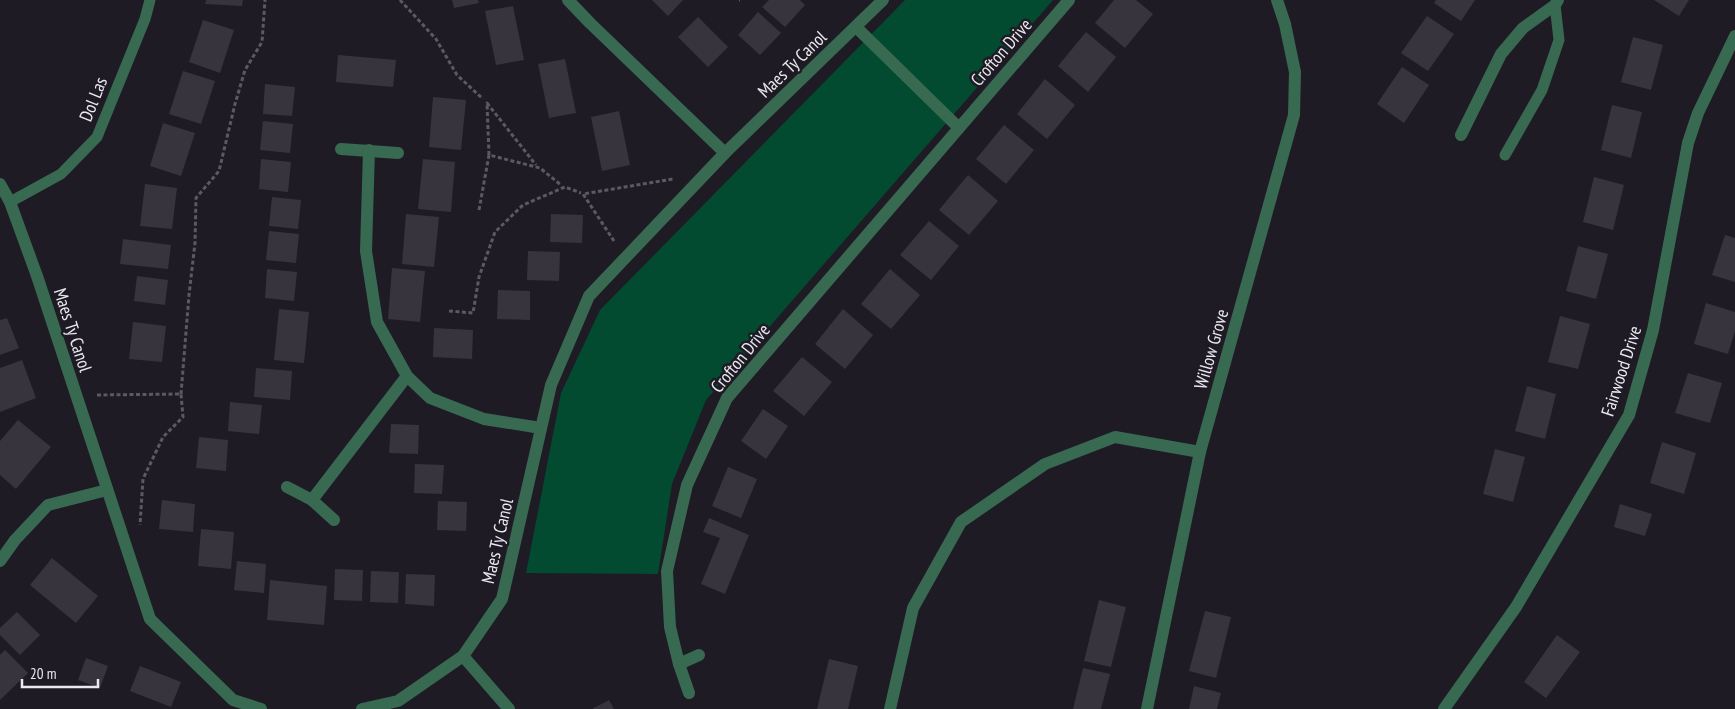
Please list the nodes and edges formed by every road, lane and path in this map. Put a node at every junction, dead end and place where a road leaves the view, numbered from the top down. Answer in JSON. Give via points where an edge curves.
{"nodes":[{"id":1,"x":150,"y":0,"type":"edge"},
{"id":2,"x":265,"y":0,"type":"edge"},
{"id":3,"x":400,"y":0,"type":"edge"},
{"id":4,"x":568,"y":0,"type":"edge"},
{"id":5,"x":883,"y":0,"type":"edge"},
{"id":6,"x":1069,"y":0,"type":"edge"},
{"id":7,"x":1277,"y":0,"type":"edge"},
{"id":8,"x":1557,"y":2,"type":"edge"},
{"id":9,"x":856,"y":27,"type":"junction"},
{"id":10,"x":1735,"y":36,"type":"edge"},
{"id":11,"x":484,"y":99,"type":"dead end"},
{"id":12,"x":959,"y":128,"type":"junction"},
{"id":13,"x":1461,"y":134,"type":"dead end"},
{"id":14,"x":341,"y":149,"type":"dead end"},
{"id":15,"x":368,"y":150,"type":"junction"},
{"id":16,"x":398,"y":153,"type":"dead end"},
{"id":17,"x":725,"y":153,"type":"junction"},
{"id":18,"x":489,"y":155,"type":"junction"},
{"id":19,"x":1505,"y":155,"type":"dead end"},
{"id":20,"x":536,"y":165,"type":"dead end"},
{"id":21,"x":675,"y":179,"type":"dead end"},
{"id":22,"x":0,"y":184,"type":"edge"},
{"id":23,"x":561,"y":185,"type":"dead end"},
{"id":24,"x":581,"y":193,"type":"dead end"},
{"id":25,"x":10,"y":202,"type":"junction"},
{"id":26,"x":479,"y":210,"type":"dead end"},
{"id":27,"x":620,"y":248,"type":"dead end"},
{"id":28,"x":450,"y":311,"type":"dead end"},
{"id":29,"x":407,"y":376,"type":"junction"},
{"id":30,"x":181,"y":394,"type":"junction"},
{"id":31,"x":76,"y":396,"type":"junction"},
{"id":32,"x":541,"y":428,"type":"junction"},
{"id":33,"x":1200,"y":452,"type":"junction"},
{"id":34,"x":287,"y":487,"type":"dead end"},
{"id":35,"x":107,"y":490,"type":"junction"},
{"id":36,"x":312,"y":500,"type":"junction"},
{"id":37,"x":334,"y":520,"type":"dead end"},
{"id":38,"x":140,"y":528,"type":"dead end"},
{"id":39,"x":0,"y":561,"type":"edge"},
{"id":40,"x":699,"y":655,"type":"dead end"},
{"id":41,"x":463,"y":656,"type":"junction"},
{"id":42,"x":679,"y":664,"type":"junction"},
{"id":43,"x":689,"y":693,"type":"dead end"},
{"id":44,"x":231,"y":704,"type":"edge"},
{"id":45,"x":261,"y":709,"type":"edge"},
{"id":46,"x":362,"y":709,"type":"edge"},
{"id":47,"x":509,"y":709,"type":"edge"},
{"id":48,"x":890,"y":709,"type":"edge"},
{"id":49,"x":1147,"y":709,"type":"edge"},
{"id":50,"x":1444,"y":709,"type":"edge"}],
"edges":[{"from":1,"to":25,"type":"lane","name":"Dol Las","via":[[97,137],[61,174]]},
{"from":2,"to":30,"type":"path","via":[[262,42],[245,70],[219,172],[196,198]]},
{"from":3,"to":11,"type":"path","via":[[436,39],[457,75]]},
{"from":4,"to":17,"type":"street"},
{"from":5,"to":9,"type":"street","name":"Maes Ty Canol"},
{"from":6,"to":12,"type":"street","name":"Crofton Drive"},
{"from":7,"to":33,"type":"street","name":"Willow Grove","via":[[1295,72],[1294,116]]},
{"from":8,"to":13,"type":"street","via":[[1523,28],[1501,54]]},
{"from":8,"to":19,"type":"lane","via":[[1559,40],[1542,90]]},
{"from":9,"to":12,"type":"street"},
{"from":9,"to":17,"type":"street","name":"Maes Ty Canol"},
{"from":10,"to":50,"type":"street","name":"Fairwood Drive","via":[[1698,113],[1688,143],[1653,330],[1629,415],[1516,607]]},
{"from":12,"to":42,"type":"street","name":"Crofton Drive","via":[[727,398],[687,485],[667,571],[670,627]]},
{"from":14,"to":15,"type":"street"},
{"from":15,"to":16,"type":"street"},
{"from":15,"to":29,"type":"street","via":[[366,251],[377,322]]},
{"from":17,"to":32,"type":"street","name":"Maes Ty Canol","via":[[589,296],[551,385]]},
{"from":18,"to":20,"type":"path","via":[[487,103]]},
{"from":18,"to":23,"type":"path","via":[[540,168]]},
{"from":18,"to":26,"type":"path"},
{"from":21,"to":27,"type":"path","via":[[583,194]]},
{"from":22,"to":25,"type":"street","name":"Maes Ty Canol"},
{"from":24,"to":28,"type":"path","via":[[565,188],[523,205],[495,232],[479,277],[473,313]]},
{"from":25,"to":31,"type":"street","name":"Maes Ty Canol"},
{"from":29,"to":32,"type":"street","via":[[430,398],[484,420]]},
{"from":29,"to":36,"type":"street"},
{"from":30,"to":31,"type":"path"},
{"from":30,"to":38,"type":"path","via":[[184,417],[163,436],[144,479]]},
{"from":31,"to":35,"type":"street","name":"Maes Ty Canol"},
{"from":32,"to":41,"type":"street","name":"Maes Ty Canol","via":[[502,599]]},
{"from":33,"to":48,"type":"street","via":[[1115,437],[1045,464],[961,522],[913,608]]},
{"from":33,"to":49,"type":"street","name":"Willow Grove"},
{"from":34,"to":36,"type":"street"},
{"from":35,"to":39,"type":"street","via":[[48,505],[14,540]]},
{"from":35,"to":44,"type":"street","name":"Maes Ty Canol","via":[[150,619]]},
{"from":36,"to":37,"type":"street"},
{"from":40,"to":42,"type":"street"},
{"from":41,"to":46,"type":"street","name":"Maes Ty Canol","via":[[398,701]]},
{"from":41,"to":47,"type":"street"},
{"from":42,"to":43,"type":"street","name":"Crofton Drive"},
{"from":44,"to":45,"type":"street","name":"Maes Ty Canol"}]}
